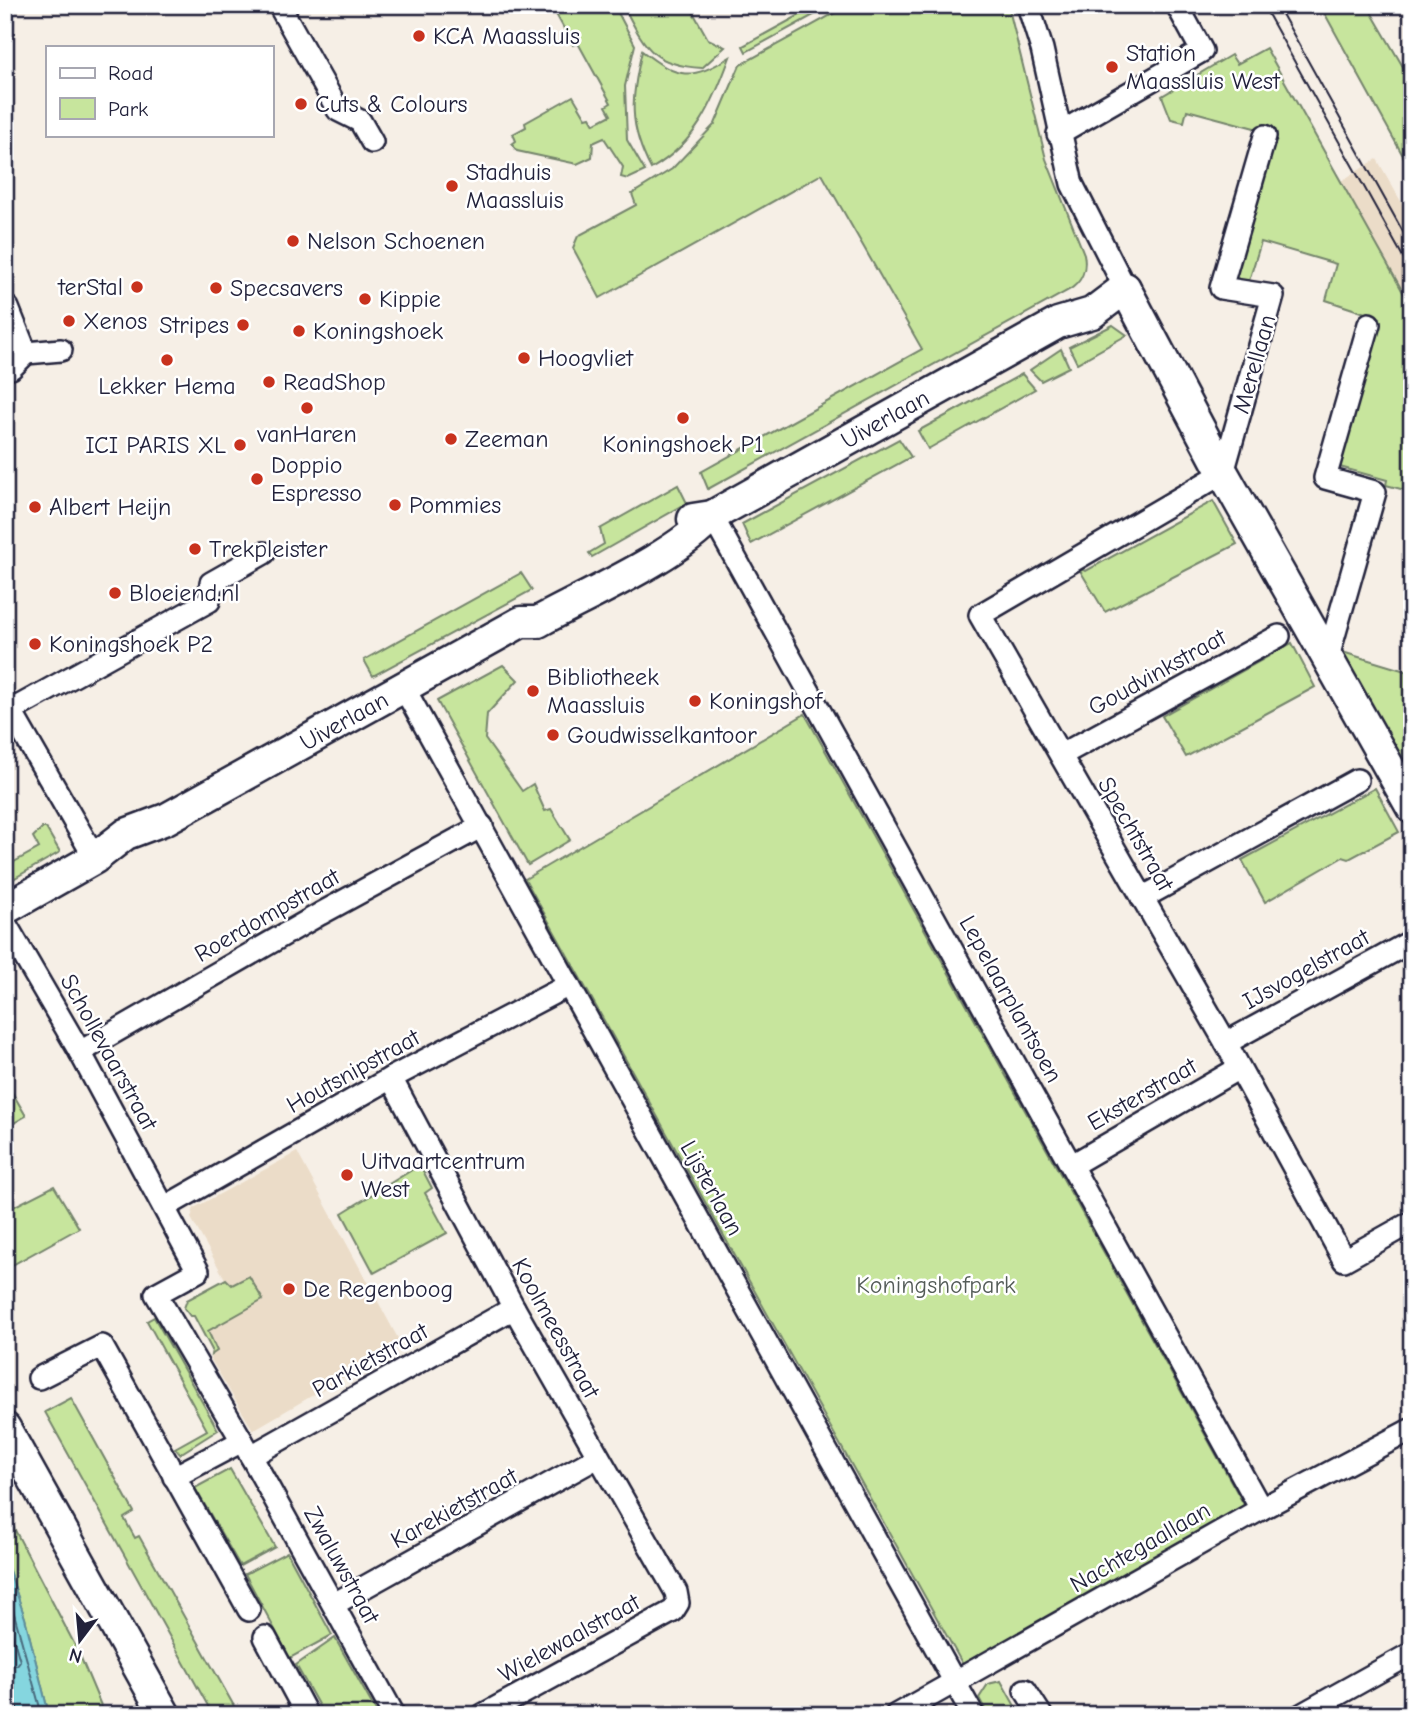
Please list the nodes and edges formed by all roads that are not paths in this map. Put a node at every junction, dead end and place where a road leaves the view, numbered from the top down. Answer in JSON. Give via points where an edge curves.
{"nodes":[{"id":1,"x":279,"y":5,"type":"edge"},
{"id":2,"x":1028,"y":5,"type":"edge"},
{"id":3,"x":1177,"y":5,"type":"edge"},
{"id":4,"x":1058,"y":134,"type":"junction"},
{"id":5,"x":1265,"y":136,"type":"dead end"},
{"id":6,"x":372,"y":142,"type":"dead end"},
{"id":7,"x":1125,"y":288,"type":"junction"},
{"id":8,"x":5,"y":310,"type":"edge"},
{"id":9,"x":1369,"y":324,"type":"dead end"},
{"id":10,"x":61,"y":350,"type":"dead end"},
{"id":11,"x":26,"y":353,"type":"junction"},
{"id":12,"x":5,"y":368,"type":"edge"},
{"id":13,"x":1223,"y":472,"type":"junction"},
{"id":14,"x":712,"y":516,"type":"junction"},
{"id":15,"x":264,"y":553,"type":"dead end"},
{"id":16,"x":1279,"y":636,"type":"dead end"},
{"id":17,"x":1328,"y":657,"type":"junction"},
{"id":18,"x":404,"y":688,"type":"junction"},
{"id":19,"x":7,"y":709,"type":"edge"},
{"id":20,"x":1061,"y":755,"type":"junction"},
{"id":21,"x":1357,"y":780,"type":"dead end"},
{"id":22,"x":1412,"y":808,"type":"edge"},
{"id":23,"x":482,"y":826,"type":"junction"},
{"id":24,"x":96,"y":858,"type":"junction"},
{"id":25,"x":1142,"y":898,"type":"junction"},
{"id":26,"x":5,"y":909,"type":"edge"},
{"id":27,"x":5,"y":923,"type":"edge"},
{"id":28,"x":1412,"y":942,"type":"edge"},
{"id":29,"x":569,"y":985,"type":"junction"},
{"id":30,"x":1226,"y":1044,"type":"junction"},
{"id":31,"x":80,"y":1052,"type":"junction"},
{"id":32,"x":1239,"y":1068,"type":"junction"},
{"id":33,"x":390,"y":1078,"type":"junction"},
{"id":34,"x":1072,"y":1165,"type":"junction"},
{"id":35,"x":166,"y":1207,"type":"junction"},
{"id":36,"x":1412,"y":1222,"type":"edge"},
{"id":37,"x":514,"y":1308,"type":"junction"},
{"id":38,"x":39,"y":1378,"type":"dead end"},
{"id":39,"x":5,"y":1427,"type":"edge"},
{"id":40,"x":1412,"y":1429,"type":"edge"},
{"id":41,"x":247,"y":1449,"type":"junction"},
{"id":42,"x":598,"y":1457,"type":"junction"},
{"id":43,"x":5,"y":1460,"type":"edge"},
{"id":44,"x":174,"y":1477,"type":"junction"},
{"id":45,"x":1261,"y":1509,"type":"junction"},
{"id":46,"x":678,"y":1603,"type":"joint"},
{"id":47,"x":334,"y":1604,"type":"junction"},
{"id":48,"x":249,"y":1610,"type":"dead end"},
{"id":49,"x":265,"y":1637,"type":"dead end"},
{"id":50,"x":1412,"y":1653,"type":"edge"},
{"id":51,"x":954,"y":1681,"type":"junction"},
{"id":52,"x":1025,"y":1690,"type":"dead end"},
{"id":53,"x":1337,"y":1706,"type":"edge"},
{"id":54,"x":146,"y":1715,"type":"edge"},
{"id":55,"x":165,"y":1715,"type":"edge"},
{"id":56,"x":307,"y":1715,"type":"edge"},
{"id":57,"x":394,"y":1715,"type":"edge"},
{"id":58,"x":483,"y":1715,"type":"edge"},
{"id":59,"x":896,"y":1715,"type":"edge"},
{"id":60,"x":973,"y":1715,"type":"edge"},
{"id":61,"x":1041,"y":1715,"type":"edge"},
{"id":62,"x":1301,"y":1715,"type":"edge"}],
"edges":[{"from":1,"to":6,"type":"street","via":[[338,110],[360,121]]},
{"from":2,"to":4,"type":"street","via":[[1042,49]]},
{"from":3,"to":4,"type":"street","via":[[1202,51]]},
{"from":4,"to":7,"type":"street","via":[[1072,184]]},
{"from":5,"to":13,"type":"street","name":"Merellaan","via":[[1221,288],[1273,296]]},
{"from":7,"to":13,"type":"street","name":"Merellaan"},
{"from":7,"to":14,"type":"street","name":"Uiverlaan","via":[[1092,313],[1058,323]]},
{"from":8,"to":11,"type":"street","via":[[8,308]]},
{"from":9,"to":17,"type":"street","via":[[1325,478],[1375,492]]},
{"from":10,"to":11,"type":"street"},
{"from":11,"to":12,"type":"street"},
{"from":13,"to":17,"type":"street","name":"Merellaan"},
{"from":13,"to":20,"type":"street","name":"Spechtstraat","via":[[980,615]]},
{"from":14,"to":18,"type":"street","name":"Uiverlaan","via":[[698,532],[670,550],[538,622],[521,622]]},
{"from":14,"to":34,"type":"street","name":"Lepelaarplantsoen"},
{"from":15,"to":19,"type":"street","via":[[211,583],[209,601]]},
{"from":16,"to":20,"type":"street","name":"Goudvinkstraat"},
{"from":17,"to":22,"type":"street","name":"Merellaan"},
{"from":18,"to":23,"type":"street","name":"Lijsterlaan"},
{"from":18,"to":24,"type":"street","name":"Uiverlaan","via":[[166,820],[133,846]]},
{"from":19,"to":24,"type":"street"},
{"from":20,"to":25,"type":"street","name":"Spechtstraat"},
{"from":21,"to":25,"type":"street"},
{"from":23,"to":29,"type":"street","name":"Lijsterlaan"},
{"from":23,"to":31,"type":"street","name":"Roerdompstraat"},
{"from":24,"to":26,"type":"street","name":"Uiverlaan"},
{"from":25,"to":30,"type":"street","name":"Spechtstraat"},
{"from":27,"to":31,"type":"street","name":"Schollevaarstraat"},
{"from":28,"to":30,"type":"street","name":"IJsvogelstraat"},
{"from":29,"to":33,"type":"street","name":"Houtsnipstraat"},
{"from":29,"to":51,"type":"street","name":"Lijsterlaan"},
{"from":30,"to":32,"type":"street","name":"Spechtstraat"},
{"from":31,"to":35,"type":"street","name":"Schollevaarstraat"},
{"from":32,"to":34,"type":"street","name":"Eksterstraat"},
{"from":32,"to":36,"type":"street","name":"Spechtstraat","via":[[1344,1260]]},
{"from":33,"to":35,"type":"street","name":"Houtsnipstraat"},
{"from":33,"to":37,"type":"street","name":"Koolmeesstraat"},
{"from":34,"to":45,"type":"street","name":"Lepelaarplantsoen"},
{"from":35,"to":41,"type":"street","name":"Zwaluwstraat","via":[[198,1271],[156,1294]]},
{"from":37,"to":41,"type":"street","name":"Parkietstraat"},
{"from":37,"to":42,"type":"street","name":"Koolmeesstraat"},
{"from":38,"to":44,"type":"street","via":[[102,1346]]},
{"from":39,"to":55,"type":"street"},
{"from":40,"to":45,"type":"street","name":"Nachtegaallaan"},
{"from":41,"to":44,"type":"street"},
{"from":41,"to":47,"type":"street","name":"Zwaluwstraat"},
{"from":42,"to":46,"type":"street","name":"Koolmeesstraat","via":[[676,1592]]},
{"from":42,"to":47,"type":"street","name":"Karekietstraat"},
{"from":43,"to":54,"type":"street","via":[[83,1591]]},
{"from":44,"to":48,"type":"street"},
{"from":45,"to":51,"type":"street","name":"Nachtegaallaan"},
{"from":46,"to":58,"type":"street","name":"Wielewaalstraat","via":[[673,1611]]},
{"from":47,"to":57,"type":"street","name":"Zwaluwstraat"},
{"from":49,"to":56,"type":"street"},
{"from":50,"to":53,"type":"street"},
{"from":51,"to":59,"type":"street","name":"Nachtegaallaan"},
{"from":51,"to":60,"type":"street","name":"Lijsterlaan"},
{"from":52,"to":61,"type":"street"},
{"from":53,"to":62,"type":"street"}]}
